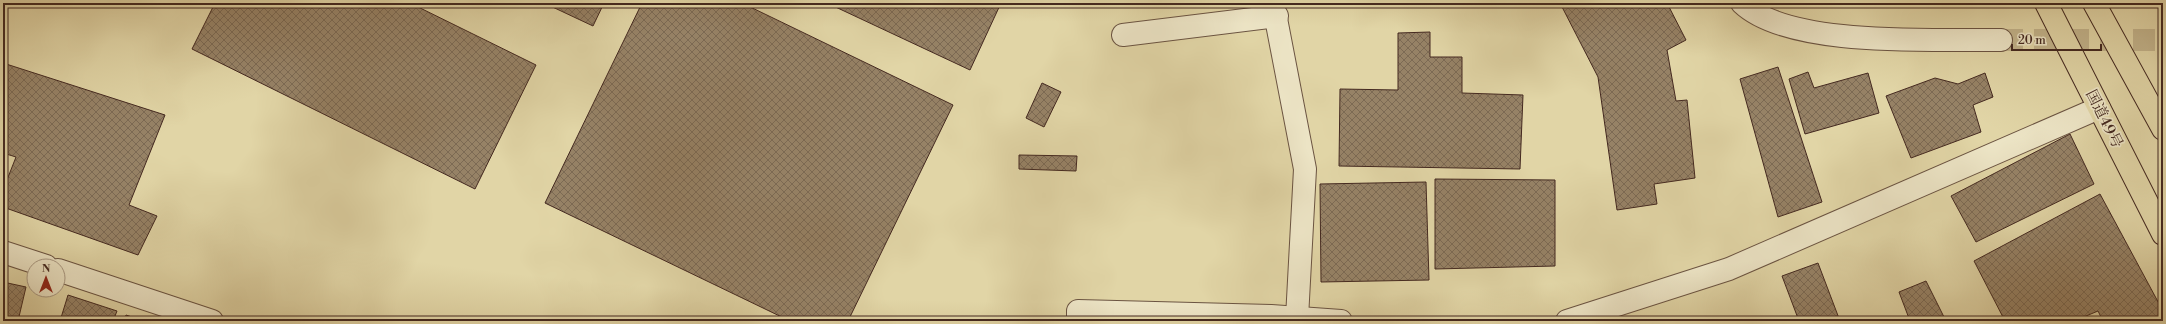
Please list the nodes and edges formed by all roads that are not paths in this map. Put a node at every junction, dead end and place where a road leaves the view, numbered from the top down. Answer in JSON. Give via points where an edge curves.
{"nodes":[{"id":1,"x":1742,"y":3,"type":"edge"},
{"id":2,"x":2046,"y":3,"type":"edge"},
{"id":3,"x":2094,"y":3,"type":"edge"},
{"id":4,"x":1275,"y":10,"type":"edge"},
{"id":5,"x":1123,"y":35,"type":"dead end"},
{"id":6,"x":2001,"y":40,"type":"tunnel mouth"},
{"id":7,"x":2099,"y":108,"type":"junction"},
{"id":8,"x":2163,"y":129,"type":"edge"},
{"id":9,"x":2163,"y":234,"type":"edge"},
{"id":10,"x":3,"y":252,"type":"edge"},
{"id":11,"x":26,"y":259,"type":"edge"},
{"id":12,"x":66,"y":273,"type":"edge"},
{"id":13,"x":1297,"y":318,"type":"junction"},
{"id":14,"x":212,"y":321,"type":"edge"},
{"id":15,"x":1078,"y":321,"type":"edge"},
{"id":16,"x":1341,"y":321,"type":"edge"},
{"id":17,"x":1567,"y":321,"type":"edge"}],
"edges":[{"from":1,"to":6,"type":"street","via":[[1749,10],[1786,26],[1859,38]]},
{"from":2,"to":7,"type":"highway","name":"国道49号"},
{"from":3,"to":8,"type":"highway"},
{"from":4,"to":5,"type":"street"},
{"from":4,"to":13,"type":"street","via":[[1305,169]]},
{"from":7,"to":9,"type":"highway","name":"国道49号"},
{"from":7,"to":17,"type":"street","via":[[1729,269]]},
{"from":10,"to":11,"type":"street"},
{"from":12,"to":14,"type":"street"},
{"from":13,"to":15,"type":"street","via":[[1078,310]]},
{"from":13,"to":16,"type":"street"}]}
